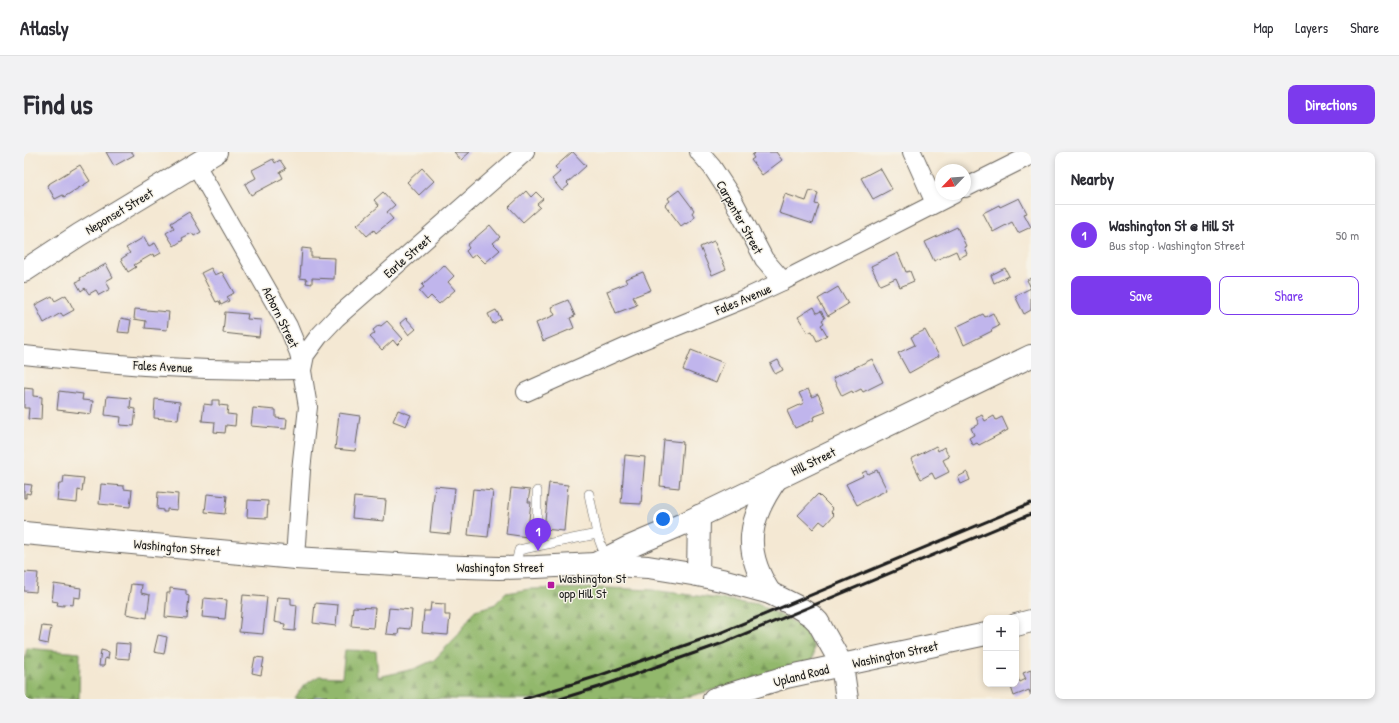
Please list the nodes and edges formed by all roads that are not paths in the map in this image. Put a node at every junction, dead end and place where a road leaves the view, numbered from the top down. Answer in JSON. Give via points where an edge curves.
{"nodes":[{"id":1,"x":216,"y":152,"type":"edge"},
{"id":2,"x":526,"y":152,"type":"edge"},
{"id":3,"x":699,"y":152,"type":"edge"},
{"id":4,"x":912,"y":152,"type":"edge"},
{"id":5,"x":1031,"y":155,"type":"edge"},
{"id":6,"x":196,"y":165,"type":"junction"},
{"id":7,"x":971,"y":185,"type":"edge"},
{"id":8,"x":942,"y":200,"type":"edge"},
{"id":9,"x":936,"y":203,"type":"junction"},
{"id":10,"x":24,"y":271,"type":"edge"},
{"id":11,"x":783,"y":281,"type":"junction"},
{"id":12,"x":24,"y":355,"type":"edge"},
{"id":13,"x":1031,"y":356,"type":"edge"},
{"id":14,"x":302,"y":370,"type":"junction"},
{"id":15,"x":526,"y":392,"type":"dead end"},
{"id":16,"x":777,"y":478,"type":"junction"},
{"id":17,"x":537,"y":491,"type":"dead end"},
{"id":18,"x":589,"y":494,"type":"dead end"},
{"id":19,"x":699,"y":516,"type":"junction"},
{"id":20,"x":24,"y":533,"type":"edge"},
{"id":21,"x":597,"y":534,"type":"junction"},
{"id":22,"x":537,"y":546,"type":"junction"},
{"id":23,"x":295,"y":558,"type":"junction"},
{"id":24,"x":600,"y":561,"type":"junction"},
{"id":25,"x":515,"y":568,"type":"junction"},
{"id":26,"x":698,"y":575,"type":"junction"},
{"id":27,"x":770,"y":593,"type":"junction"},
{"id":28,"x":1031,"y":620,"type":"edge"},
{"id":29,"x":1019,"y":624,"type":"edge"},
{"id":30,"x":983,"y":635,"type":"edge"},
{"id":31,"x":842,"y":665,"type":"junction"},
{"id":32,"x":714,"y":699,"type":"edge"},
{"id":33,"x":846,"y":699,"type":"edge"}],
"edges":[{"from":1,"to":6,"type":"street","name":"Neponset Street"},
{"from":2,"to":14,"type":"street","name":"Earle Street","via":[[336,318],[306,355]]},
{"from":3,"to":11,"type":"street","name":"Carpenter Street","via":[[731,196],[764,259]]},
{"from":4,"to":9,"type":"street"},
{"from":5,"to":7,"type":"street"},
{"from":6,"to":10,"type":"street","name":"Neponset Street"},
{"from":6,"to":14,"type":"street","name":"Achorn Street","via":[[288,326],[299,353]]},
{"from":8,"to":9,"type":"street","name":"Fales Avenue"},
{"from":9,"to":11,"type":"street","name":"Fales Avenue"},
{"from":11,"to":15,"type":"street","name":"Fales Avenue"},
{"from":12,"to":14,"type":"street","name":"Fales Avenue","via":[[72,361],[238,371]]},
{"from":13,"to":16,"type":"street","name":"Hill Street"},
{"from":14,"to":23,"type":"street","name":"Achorn Street","via":[[308,406]]},
{"from":16,"to":19,"type":"street","name":"Hill Street"},
{"from":16,"to":27,"type":"street","via":[[760,504],[751,541],[757,572]]},
{"from":17,"to":22,"type":"lane"},
{"from":18,"to":21,"type":"lane"},
{"from":19,"to":24,"type":"street","name":"Hill Street"},
{"from":19,"to":26,"type":"street"},
{"from":20,"to":23,"type":"street","name":"Washington Street"},
{"from":21,"to":22,"type":"lane"},
{"from":21,"to":24,"type":"lane"},
{"from":22,"to":25,"type":"lane","via":[[519,550]]},
{"from":23,"to":25,"type":"street","name":"Washington Street"},
{"from":24,"to":25,"type":"street","name":"Washington Street","via":[[554,567]]},
{"from":24,"to":26,"type":"street","name":"Washington Street"},
{"from":26,"to":27,"type":"street","name":"Washington Street"},
{"from":27,"to":31,"type":"street","name":"Washington Street","via":[[812,616]]},
{"from":28,"to":29,"type":"street"},
{"from":30,"to":31,"type":"street","name":"Washington Street"},
{"from":31,"to":32,"type":"street","name":"Upland Road","via":[[786,677]]},
{"from":31,"to":33,"type":"street"}]}
